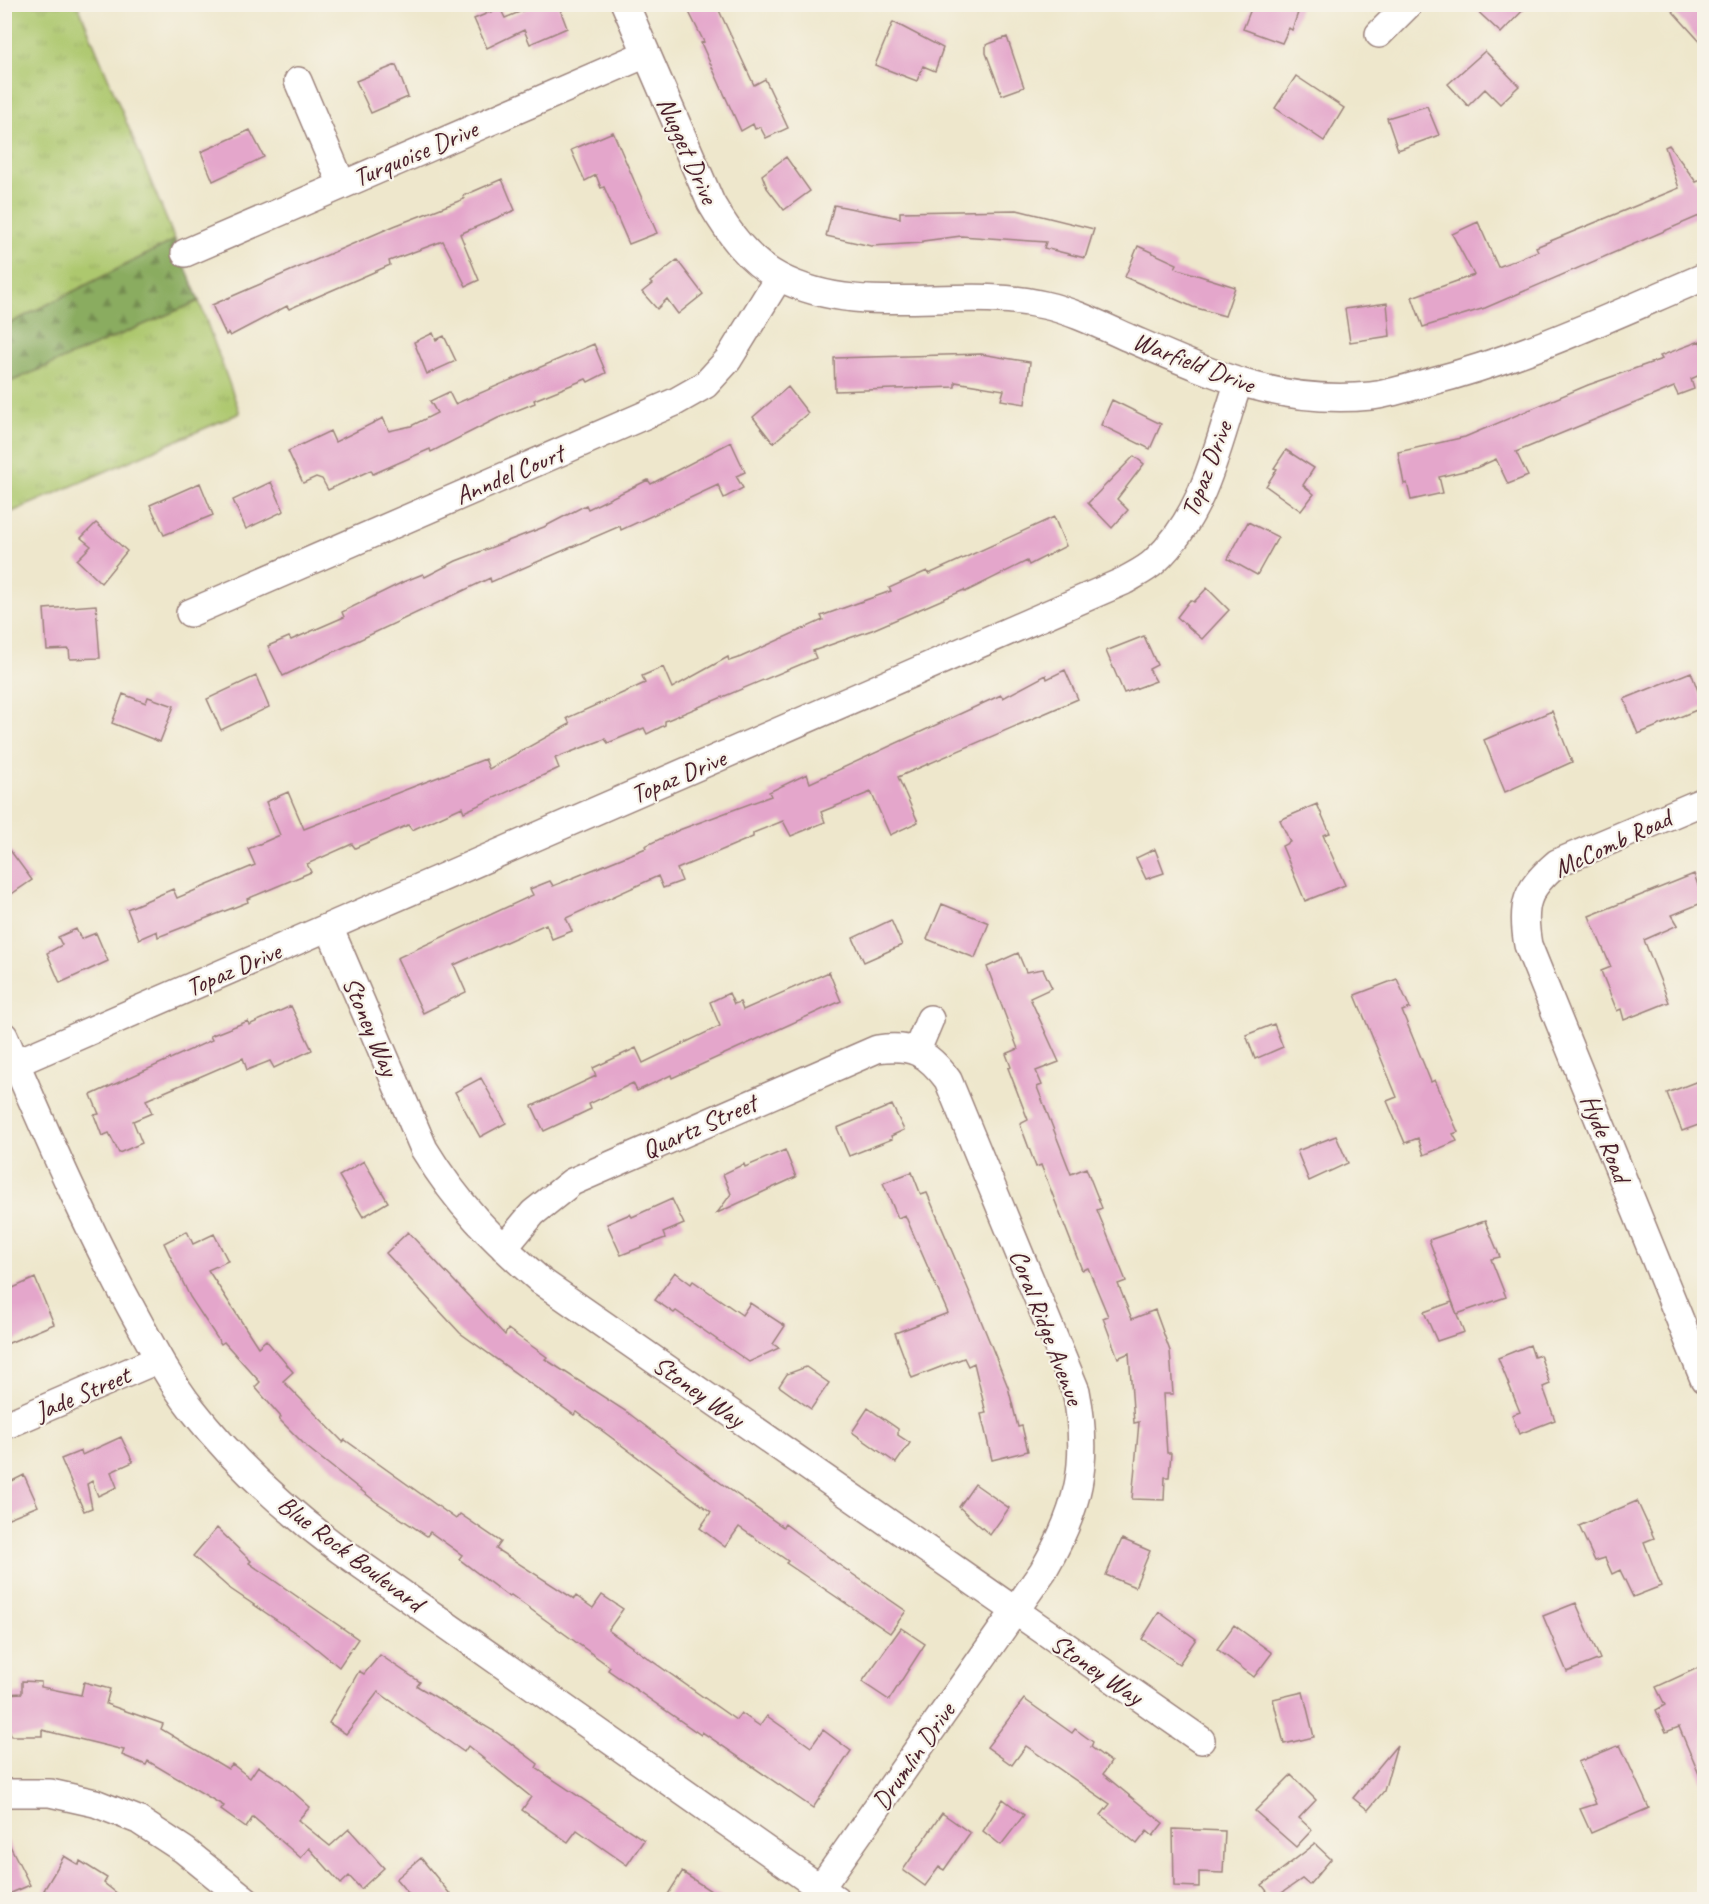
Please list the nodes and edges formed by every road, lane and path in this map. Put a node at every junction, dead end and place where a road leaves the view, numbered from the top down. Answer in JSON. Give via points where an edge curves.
{"nodes":[{"id":1,"x":625,"y":4,"type":"edge"},
{"id":2,"x":1409,"y":4,"type":"edge"},
{"id":3,"x":1379,"y":34,"type":"dead end"},
{"id":4,"x":646,"y":54,"type":"junction"},
{"id":5,"x":298,"y":81,"type":"dead end"},
{"id":6,"x":342,"y":185,"type":"junction"},
{"id":7,"x":185,"y":253,"type":"dead end"},
{"id":8,"x":779,"y":277,"type":"junction"},
{"id":9,"x":1704,"y":277,"type":"edge"},
{"id":10,"x":1238,"y":384,"type":"junction"},
{"id":11,"x":190,"y":613,"type":"dead end"},
{"id":12,"x":1704,"y":801,"type":"edge"},
{"id":13,"x":1528,"y":894,"type":"joint"},
{"id":14,"x":329,"y":927,"type":"junction"},
{"id":15,"x":930,"y":1019,"type":"dead end"},
{"id":16,"x":4,"y":1036,"type":"edge"},
{"id":17,"x":917,"y":1050,"type":"junction"},
{"id":18,"x":16,"y":1063,"type":"junction"},
{"id":19,"x":504,"y":1248,"type":"junction"},
{"id":20,"x":159,"y":1359,"type":"junction"},
{"id":21,"x":1704,"y":1379,"type":"edge"},
{"id":22,"x":4,"y":1426,"type":"edge"},
{"id":23,"x":1014,"y":1612,"type":"junction"},
{"id":24,"x":1201,"y":1740,"type":"dead end"},
{"id":25,"x":4,"y":1794,"type":"edge"},
{"id":26,"x":823,"y":1896,"type":"edge"},
{"id":27,"x":246,"y":1899,"type":"edge"}],
"edges":[{"from":1,"to":4,"type":"street","name":"Nugget Drive"},
{"from":2,"to":3,"type":"street"},
{"from":4,"to":6,"type":"street","name":"Turquoise Drive"},
{"from":4,"to":8,"type":"street","name":"Nugget Drive","via":[[727,232],[750,256]]},
{"from":5,"to":6,"type":"street"},
{"from":6,"to":7,"type":"street","name":"Turquoise Drive"},
{"from":8,"to":10,"type":"street","name":"Warfield Drive","via":[[819,292],[864,299],[977,297],[1045,305]]},
{"from":8,"to":11,"type":"street","name":"Anndel Court","via":[[728,360],[705,385],[675,402]]},
{"from":9,"to":10,"type":"street","name":"Warfield Drive","via":[[1482,368],[1373,396],[1302,397]]},
{"from":10,"to":14,"type":"street","name":"Topaz Drive","via":[[1196,510],[1154,563],[1124,581]]},
{"from":12,"to":13,"type":"street","name":"McComb Road","via":[[1557,863]]},
{"from":13,"to":21,"type":"street","name":"Hyde Road","via":[[1524,921],[1527,945]]},
{"from":14,"to":18,"type":"street","name":"Topaz Drive"},
{"from":14,"to":19,"type":"street","name":"Stoney Way","via":[[424,1149],[470,1214]]},
{"from":15,"to":17,"type":"street"},
{"from":16,"to":18,"type":"street","name":"Blue Rock Boulevard"},
{"from":17,"to":19,"type":"street","name":"Quartz Street","via":[[897,1046],[877,1049],[572,1182],[533,1212]]},
{"from":17,"to":23,"type":"street","name":"Coral Ridge Avenue","via":[[935,1063],[948,1080],[1066,1361],[1082,1421],[1077,1500],[1063,1538]]},
{"from":18,"to":20,"type":"street","name":"Blue Rock Boulevard","via":[[109,1268]]},
{"from":19,"to":23,"type":"street","name":"Stoney Way","via":[[541,1281]]},
{"from":20,"to":22,"type":"street","name":"Jade Street"},
{"from":20,"to":26,"type":"street","name":"Blue Rock Boulevard","via":[[193,1410],[233,1457],[302,1522]]},
{"from":23,"to":24,"type":"street","name":"Stoney Way"},
{"from":23,"to":26,"type":"street","name":"Drumlin Drive"},
{"from":25,"to":27,"type":"street","via":[[50,1793],[95,1803],[138,1820]]}]}
